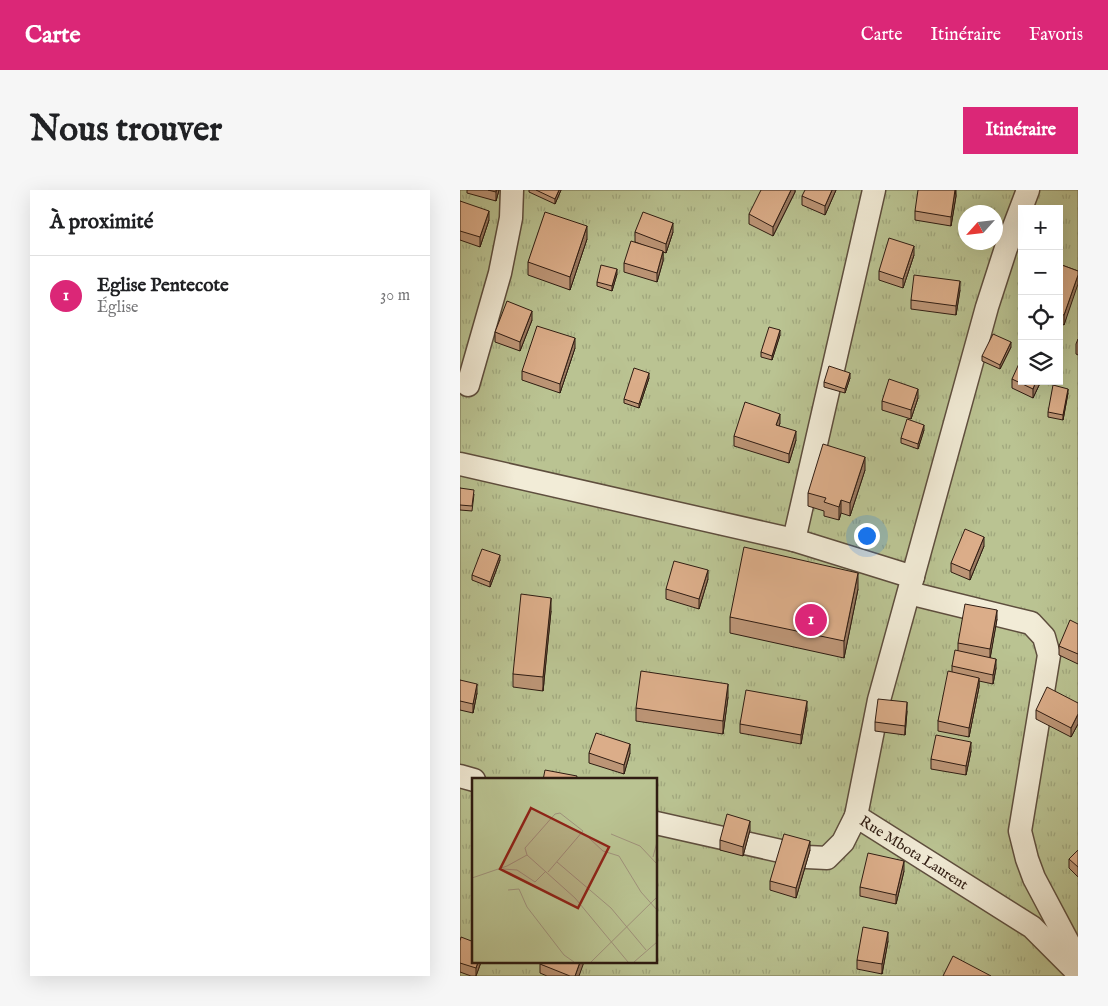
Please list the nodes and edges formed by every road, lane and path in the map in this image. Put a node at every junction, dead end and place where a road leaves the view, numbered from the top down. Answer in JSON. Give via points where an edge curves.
{"nodes":[{"id":1,"x":512,"y":190,"type":"edge"},
{"id":2,"x":874,"y":190,"type":"edge"},
{"id":3,"x":1028,"y":190,"type":"edge"},
{"id":4,"x":468,"y":385,"type":"dead end"},
{"id":5,"x":460,"y":464,"type":"edge"},
{"id":6,"x":794,"y":540,"type":"junction"},
{"id":7,"x":911,"y":585,"type":"junction"},
{"id":8,"x":856,"y":816,"type":"junction"},
{"id":9,"x":658,"y":823,"type":"edge"},
{"id":10,"x":1078,"y":961,"type":"edge"},
{"id":11,"x":1078,"y":973,"type":"edge"}],
"edges":[{"from":1,"to":4,"type":"street","via":[[511,218],[500,273]]},
{"from":2,"to":6,"type":"street"},
{"from":3,"to":7,"type":"street","via":[[986,307]]},
{"from":5,"to":6,"type":"street"},
{"from":6,"to":7,"type":"street"},
{"from":7,"to":8,"type":"street","via":[[878,700]]},
{"from":7,"to":10,"type":"street","via":[[1031,623],[1044,637],[1049,656],[1020,832],[1034,878]]},
{"from":8,"to":9,"type":"street","name":"Rue Mbota Laurent","via":[[843,842],[827,858],[807,857]]},
{"from":8,"to":11,"type":"street","name":"Rue Mbota Laurent","via":[[1032,927]]}]}
